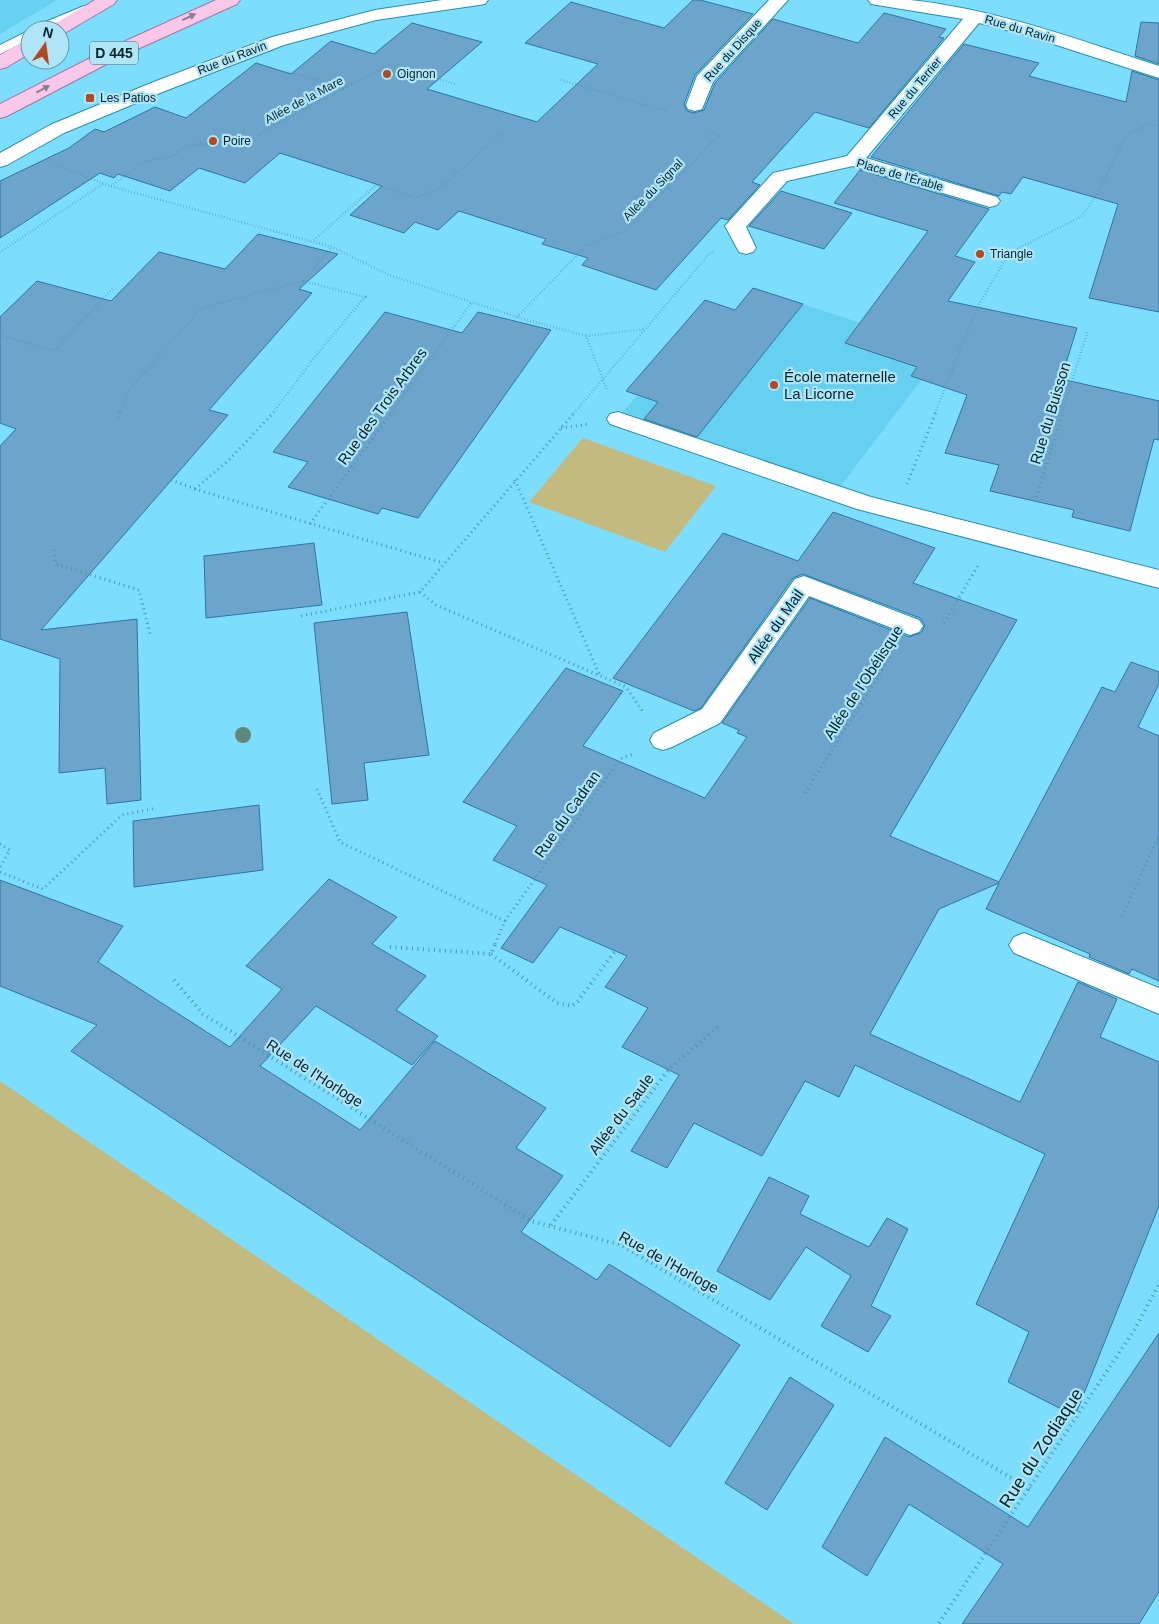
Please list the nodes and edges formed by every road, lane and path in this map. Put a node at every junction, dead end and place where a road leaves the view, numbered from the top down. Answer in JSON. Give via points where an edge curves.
{"nodes":[{"id":1,"x":107,"y":0,"type":"edge"},
{"id":2,"x":231,"y":0,"type":"edge"},
{"id":3,"x":479,"y":0,"type":"edge"},
{"id":4,"x":779,"y":0,"type":"edge"},
{"id":5,"x":877,"y":0,"type":"edge"},
{"id":6,"x":975,"y":16,"type":"junction"},
{"id":7,"x":61,"y":20,"type":"edge"},
{"id":8,"x":70,"y":22,"type":"edge"},
{"id":9,"x":20,"y":39,"type":"edge"},
{"id":10,"x":0,"y":50,"type":"edge"},
{"id":11,"x":20,"y":52,"type":"edge"},
{"id":12,"x":238,"y":56,"type":"junction"},
{"id":13,"x":0,"y":63,"type":"edge"},
{"id":14,"x":1159,"y":72,"type":"edge"},
{"id":15,"x":561,"y":80,"type":"dead end"},
{"id":16,"x":455,"y":84,"type":"dead end"},
{"id":17,"x":345,"y":88,"type":"junction"},
{"id":18,"x":0,"y":112,"type":"edge"},
{"id":19,"x":697,"y":113,"type":"junction"},
{"id":20,"x":1159,"y":126,"type":"edge"},
{"id":21,"x":504,"y":131,"type":"dead end"},
{"id":22,"x":20,"y":150,"type":"junction"},
{"id":23,"x":854,"y":160,"type":"junction"},
{"id":24,"x":0,"y":162,"type":"edge"},
{"id":25,"x":104,"y":184,"type":"junction"},
{"id":26,"x":110,"y":186,"type":"junction"},
{"id":27,"x":990,"y":201,"type":"dead end"},
{"id":28,"x":313,"y":241,"type":"junction"},
{"id":29,"x":332,"y":247,"type":"junction"},
{"id":30,"x":746,"y":248,"type":"joint"},
{"id":31,"x":0,"y":252,"type":"edge"},
{"id":32,"x":303,"y":281,"type":"junction"},
{"id":33,"x":114,"y":287,"type":"dead end"},
{"id":34,"x":472,"y":302,"type":"junction"},
{"id":35,"x":517,"y":317,"type":"junction"},
{"id":36,"x":645,"y":329,"type":"junction"},
{"id":37,"x":1088,"y":330,"type":"dead end"},
{"id":38,"x":0,"y":335,"type":"edge"},
{"id":39,"x":586,"y":336,"type":"junction"},
{"id":40,"x":603,"y":380,"type":"junction"},
{"id":41,"x":118,"y":418,"type":"dead end"},
{"id":42,"x":618,"y":419,"type":"joint"},
{"id":43,"x":171,"y":480,"type":"dead end"},
{"id":44,"x":515,"y":480,"type":"junction"},
{"id":45,"x":195,"y":489,"type":"junction"},
{"id":46,"x":1034,"y":502,"type":"dead end"},
{"id":47,"x":896,"y":511,"type":"junction"},
{"id":48,"x":310,"y":524,"type":"junction"},
{"id":49,"x":996,"y":535,"type":"junction"},
{"id":50,"x":54,"y":550,"type":"dead end"},
{"id":51,"x":443,"y":563,"type":"junction"},
{"id":52,"x":1159,"y":579,"type":"edge"},
{"id":53,"x":420,"y":592,"type":"junction"},
{"id":54,"x":301,"y":616,"type":"dead end"},
{"id":55,"x":910,"y":626,"type":"junction"},
{"id":56,"x":150,"y":634,"type":"dead end"},
{"id":57,"x":600,"y":676,"type":"junction"},
{"id":58,"x":663,"y":740,"type":"junction"},
{"id":59,"x":318,"y":789,"type":"dead end"},
{"id":60,"x":805,"y":793,"type":"dead end"},
{"id":61,"x":156,"y":808,"type":"dead end"},
{"id":62,"x":1159,"y":836,"type":"edge"},
{"id":63,"x":0,"y":844,"type":"edge"},
{"id":64,"x":0,"y":867,"type":"edge"},
{"id":65,"x":0,"y":872,"type":"edge"},
{"id":66,"x":1122,"y":916,"type":"dead end"},
{"id":67,"x":505,"y":921,"type":"junction"},
{"id":68,"x":1024,"y":945,"type":"dead end"},
{"id":69,"x":390,"y":946,"type":"dead end"},
{"id":70,"x":615,"y":951,"type":"dead end"},
{"id":71,"x":491,"y":954,"type":"junction"},
{"id":72,"x":174,"y":980,"type":"dead end"},
{"id":73,"x":1159,"y":1001,"type":"edge"},
{"id":74,"x":719,"y":1026,"type":"dead end"},
{"id":75,"x":551,"y":1225,"type":"junction"},
{"id":76,"x":1159,"y":1284,"type":"edge"},
{"id":77,"x":1030,"y":1489,"type":"junction"},
{"id":78,"x":939,"y":1624,"type":"edge"}],
"edges":[{"from":1,"to":7,"type":"lane"},
{"from":1,"to":8,"type":"main road"},
{"from":18,"to":2,"type":"main road","number":"D 445","one_way":true,"via":[[193,15]]},
{"from":3,"to":12,"type":"street","name":"Rue du Ravin","via":[[375,15],[278,41]]},
{"from":4,"to":19,"type":"street","name":"Rue du Disque","via":[[704,80]]},
{"from":5,"to":6,"type":"street","name":"Rue du Ravin"},
{"from":6,"to":14,"type":"street","name":"Rue du Ravin"},
{"from":6,"to":23,"type":"street","name":"Rue du Terrier"},
{"from":9,"to":10,"type":"lane"},
{"from":11,"to":13,"type":"main road"},
{"from":12,"to":17,"type":"path"},
{"from":12,"to":22,"type":"street","name":"Rue du Ravin","via":[[57,129]]},
{"from":15,"to":19,"type":"path"},
{"from":16,"to":17,"type":"path","name":"Allée de la Mare","via":[[388,65]]},
{"from":17,"to":26,"type":"path","name":"Allée de la Mare","via":[[252,140],[187,145],[173,156],[144,162]]},
{"from":19,"to":35,"type":"path","name":"Allée du Signal","via":[[702,130],[719,135],[628,229],[586,246]]},
{"from":20,"to":47,"type":"path","via":[[1148,124],[1126,136],[1082,216],[1009,253],[978,308]]},
{"from":21,"to":28,"type":"path","via":[[441,187],[416,198],[376,185]]},
{"from":22,"to":24,"type":"street","name":"Rue du Ravin"},
{"from":22,"to":25,"type":"path"},
{"from":23,"to":27,"type":"street","name":"Place de l'Érable"},
{"from":23,"to":30,"type":"street","name":"Place de l'Érable","via":[[780,177],[735,226]]},
{"from":25,"to":26,"type":"path"},
{"from":25,"to":31,"type":"path"},
{"from":26,"to":28,"type":"path"},
{"from":28,"to":29,"type":"path"},
{"from":29,"to":32,"type":"path"},
{"from":29,"to":34,"type":"path","via":[[389,275]]},
{"from":30,"to":36,"type":"path","via":[[710,253]]},
{"from":32,"to":41,"type":"path","via":[[201,308],[128,390]]},
{"from":32,"to":45,"type":"path","via":[[365,297],[317,354],[279,407],[229,460]]},
{"from":33,"to":38,"type":"path","via":[[54,351]]},
{"from":34,"to":35,"type":"path"},
{"from":34,"to":48,"type":"path","name":"Rue des Trois Arbres"},
{"from":35,"to":39,"type":"path"},
{"from":36,"to":39,"type":"path"},
{"from":36,"to":40,"type":"path"},
{"from":37,"to":46,"type":"path","name":"Rue du Buisson"},
{"from":39,"to":40,"type":"path"},
{"from":40,"to":42,"type":"path"},
{"from":40,"to":44,"type":"path"},
{"from":42,"to":47,"type":"street","via":[[857,501]]},
{"from":43,"to":45,"type":"path"},
{"from":44,"to":51,"type":"path"},
{"from":44,"to":57,"type":"path"},
{"from":45,"to":48,"type":"path"},
{"from":47,"to":49,"type":"street"},
{"from":48,"to":51,"type":"path"},
{"from":49,"to":52,"type":"street"},
{"from":49,"to":55,"type":"path","name":"Allée de l'Obélisque","via":[[937,635]]},
{"from":50,"to":56,"type":"path","via":[[56,564],[139,590]]},
{"from":51,"to":53,"type":"path"},
{"from":53,"to":54,"type":"path"},
{"from":53,"to":57,"type":"path","via":[[436,605]]},
{"from":55,"to":58,"type":"street","name":"Allée du Mail","via":[[804,585],[711,716]]},
{"from":55,"to":60,"type":"path","name":"Allée de l'Obélisque"},
{"from":57,"to":58,"type":"path","via":[[626,687]]},
{"from":58,"to":67,"type":"path","name":"Rue du Cadran","via":[[620,759]]},
{"from":59,"to":67,"type":"path","via":[[340,842]]},
{"from":61,"to":65,"type":"path","via":[[122,816],[44,888]]},
{"from":62,"to":66,"type":"path"},
{"from":63,"to":64,"type":"path","via":[[10,850]]},
{"from":67,"to":71,"type":"path","name":"Rue du Cadran"},
{"from":68,"to":73,"type":"street"},
{"from":69,"to":71,"type":"path"},
{"from":70,"to":71,"type":"path","via":[[572,1006],[557,1003]]},
{"from":72,"to":75,"type":"path","name":"Rue de l'Horloge","via":[[203,1014],[523,1216]]},
{"from":74,"to":75,"type":"path","name":"Allée du Saule","via":[[669,1069]]},
{"from":75,"to":77,"type":"path","name":"Rue de l'Horloge","via":[[621,1245]]},
{"from":76,"to":77,"type":"path","name":"Rue du Zodiaque","via":[[1135,1329]]},
{"from":77,"to":78,"type":"path","name":"Rue du Zodiaque"}]}
